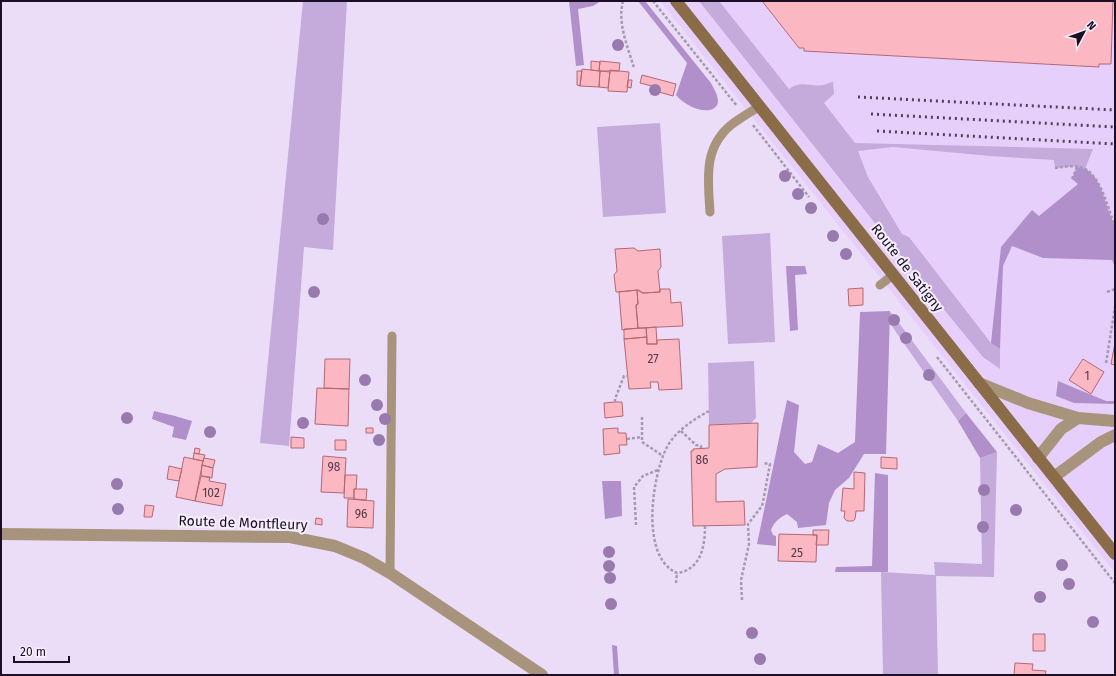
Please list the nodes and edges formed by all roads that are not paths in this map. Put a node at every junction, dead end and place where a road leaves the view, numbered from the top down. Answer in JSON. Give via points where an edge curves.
{"nodes":[{"id":1,"x":676,"y":1,"type":"edge"},
{"id":2,"x":760,"y":106,"type":"junction"},
{"id":3,"x":710,"y":212,"type":"dead end"},
{"id":4,"x":893,"y":274,"type":"junction"},
{"id":5,"x":880,"y":285,"type":"dead end"},
{"id":6,"x":392,"y":336,"type":"dead end"},
{"id":7,"x":979,"y":383,"type":"junction"},
{"id":8,"x":1078,"y":418,"type":"junction"},
{"id":9,"x":1115,"y":421,"type":"edge"},
{"id":10,"x":1115,"y":435,"type":"edge"},
{"id":11,"x":1038,"y":458,"type":"junction"},
{"id":12,"x":1054,"y":477,"type":"junction"},
{"id":13,"x":1,"y":534,"type":"edge"},
{"id":14,"x":1115,"y":554,"type":"edge"},
{"id":15,"x":390,"y":574,"type":"junction"},
{"id":16,"x":542,"y":675,"type":"edge"}],
"edges":[{"from":1,"to":2,"type":"street","name":"Route de Satigny"},
{"from":2,"to":3,"type":"lane","via":[[731,125],[716,143],[709,160]]},
{"from":2,"to":4,"type":"street","name":"Route de Satigny"},
{"from":4,"to":5,"type":"lane"},
{"from":4,"to":7,"type":"street","name":"Route de Satigny"},
{"from":6,"to":15,"type":"lane"},
{"from":7,"to":8,"type":"street"},
{"from":7,"to":11,"type":"street","name":"Route de Satigny"},
{"from":8,"to":9,"type":"street"},
{"from":8,"to":11,"type":"street","via":[[1061,429]]},
{"from":10,"to":12,"type":"street","via":[[1101,442]]},
{"from":11,"to":12,"type":"street","name":"Route de Satigny"},
{"from":12,"to":14,"type":"street","name":"Route de Satigny"},
{"from":13,"to":15,"type":"street","name":"Route de Montfleury","via":[[290,537],[335,546],[364,558]]},
{"from":15,"to":16,"type":"street","name":"Route de Montfleury"}]}
